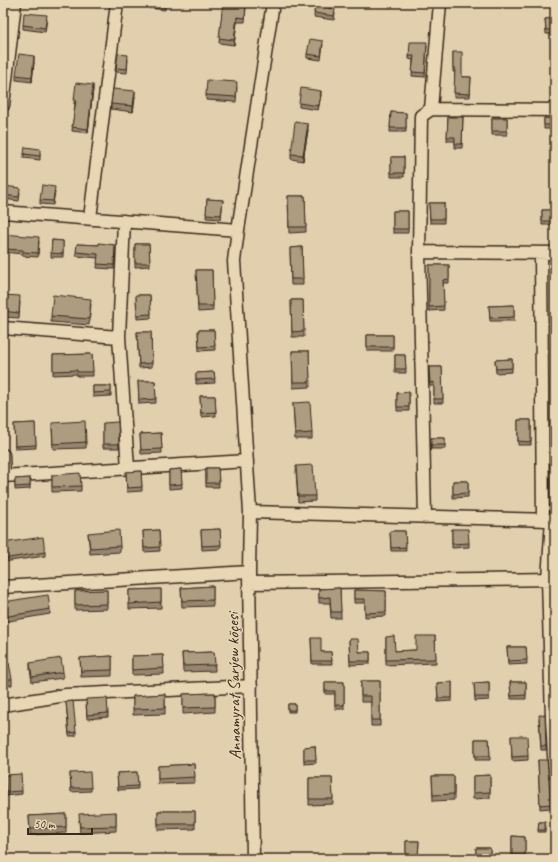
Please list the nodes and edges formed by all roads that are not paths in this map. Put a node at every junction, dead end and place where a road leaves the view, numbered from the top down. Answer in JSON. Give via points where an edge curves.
{"nodes":[{"id":1,"x":15,"y":3,"type":"edge"},
{"id":2,"x":117,"y":3,"type":"edge"},
{"id":3,"x":273,"y":3,"type":"edge"},
{"id":4,"x":440,"y":3,"type":"edge"},
{"id":5,"x":3,"y":105,"type":"edge"},
{"id":6,"x":431,"y":109,"type":"junction"},
{"id":7,"x":555,"y":110,"type":"edge"},
{"id":8,"x":3,"y":212,"type":"edge"},
{"id":9,"x":90,"y":218,"type":"junction"},
{"id":10,"x":124,"y":221,"type":"junction"},
{"id":11,"x":238,"y":230,"type":"junction"},
{"id":12,"x":419,"y":252,"type":"junction"},
{"id":13,"x":541,"y":253,"type":"junction"},
{"id":14,"x":555,"y":253,"type":"edge"},
{"id":15,"x":3,"y":328,"type":"edge"},
{"id":16,"x":119,"y":337,"type":"junction"},
{"id":17,"x":3,"y":454,"type":"edge"},
{"id":18,"x":247,"y":461,"type":"junction"},
{"id":19,"x":128,"y":468,"type":"junction"},
{"id":20,"x":4,"y":476,"type":"edge"},
{"id":21,"x":250,"y":512,"type":"junction"},
{"id":22,"x":425,"y":517,"type":"junction"},
{"id":23,"x":550,"y":520,"type":"edge"},
{"id":24,"x":249,"y":577,"type":"junction"},
{"id":25,"x":552,"y":579,"type":"edge"},
{"id":26,"x":3,"y":587,"type":"edge"},
{"id":27,"x":251,"y":686,"type":"junction"},
{"id":28,"x":3,"y":705,"type":"edge"},
{"id":29,"x":555,"y":773,"type":"edge"},
{"id":30,"x":253,"y":859,"type":"edge"}],
"edges":[{"from":1,"to":5,"type":"street"},
{"from":2,"to":9,"type":"street"},
{"from":3,"to":11,"type":"street","name":"Annamyrat Sarýew köçesi"},
{"from":4,"to":6,"type":"street"},
{"from":6,"to":7,"type":"street"},
{"from":6,"to":12,"type":"street","via":[[421,116]]},
{"from":8,"to":9,"type":"street"},
{"from":9,"to":10,"type":"street"},
{"from":10,"to":11,"type":"street"},
{"from":10,"to":16,"type":"street"},
{"from":11,"to":18,"type":"street","name":"Annamyrat Sarýew köçesi","via":[[234,261]]},
{"from":12,"to":13,"type":"street"},
{"from":12,"to":22,"type":"street"},
{"from":13,"to":14,"type":"street"},
{"from":13,"to":23,"type":"street"},
{"from":15,"to":16,"type":"street"},
{"from":16,"to":19,"type":"street"},
{"from":17,"to":20,"type":"street"},
{"from":18,"to":19,"type":"street"},
{"from":18,"to":21,"type":"street","name":"Annamyrat Sarýew köçesi"},
{"from":19,"to":20,"type":"street"},
{"from":21,"to":22,"type":"street"},
{"from":21,"to":24,"type":"street","name":"Annamyrat Sarýew köçesi"},
{"from":22,"to":23,"type":"street"},
{"from":23,"to":25,"type":"street"},
{"from":24,"to":25,"type":"street"},
{"from":24,"to":26,"type":"street"},
{"from":24,"to":27,"type":"street","name":"Annamyrat Sarýew köçesi"},
{"from":25,"to":29,"type":"street","via":[[552,710]]},
{"from":27,"to":28,"type":"street","via":[[66,695]]},
{"from":27,"to":30,"type":"street","name":"Annamyrat Sarýew köçesi"}]}
